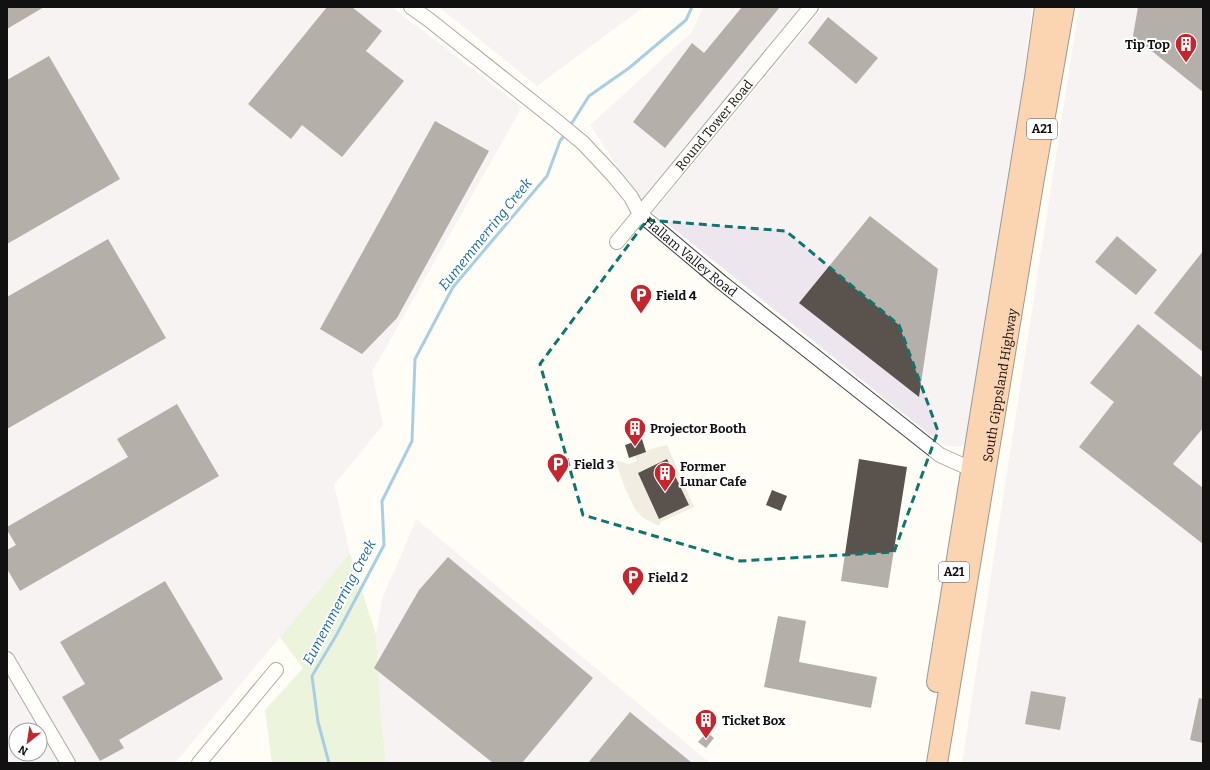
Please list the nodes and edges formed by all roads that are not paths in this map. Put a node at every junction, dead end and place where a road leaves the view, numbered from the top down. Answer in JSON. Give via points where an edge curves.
{"nodes":[{"id":1,"x":411,"y":7,"type":"edge"},
{"id":2,"x":811,"y":7,"type":"edge"},
{"id":3,"x":1056,"y":7,"type":"edge"},
{"id":4,"x":640,"y":214,"type":"junction"},
{"id":5,"x":617,"y":242,"type":"dead end"},
{"id":6,"x":981,"y":466,"type":"junction"},
{"id":7,"x":7,"y":659,"type":"edge"},
{"id":8,"x":276,"y":670,"type":"dead end"},
{"id":9,"x":938,"y":716,"type":"junction"},
{"id":10,"x":68,"y":763,"type":"edge"},
{"id":11,"x":199,"y":763,"type":"edge"},
{"id":12,"x":924,"y":763,"type":"edge"},
{"id":13,"x":937,"y":763,"type":"edge"}],
"edges":[{"from":1,"to":4,"type":"street","name":"Hallam Valley Road","via":[[583,143],[631,197]]},
{"from":2,"to":4,"type":"street","name":"Round Tower Road"},
{"from":3,"to":6,"type":"highway","name":"South Gippsland Highway","number":"A21"},
{"from":4,"to":5,"type":"street","name":"Round Tower Road"},
{"from":4,"to":6,"type":"street","name":"Hallam Valley Road","via":[[720,282],[940,455]]},
{"from":6,"to":9,"type":"highway","name":"South Gippsland Highway","number":"A21"},
{"from":7,"to":10,"type":"street"},
{"from":8,"to":11,"type":"street"},
{"from":9,"to":12,"type":"highway","name":"South Gippsland Highway","number":"A21"},
{"from":9,"to":13,"type":"highway","name":"South Gippsland Highway","number":"A21"}]}
